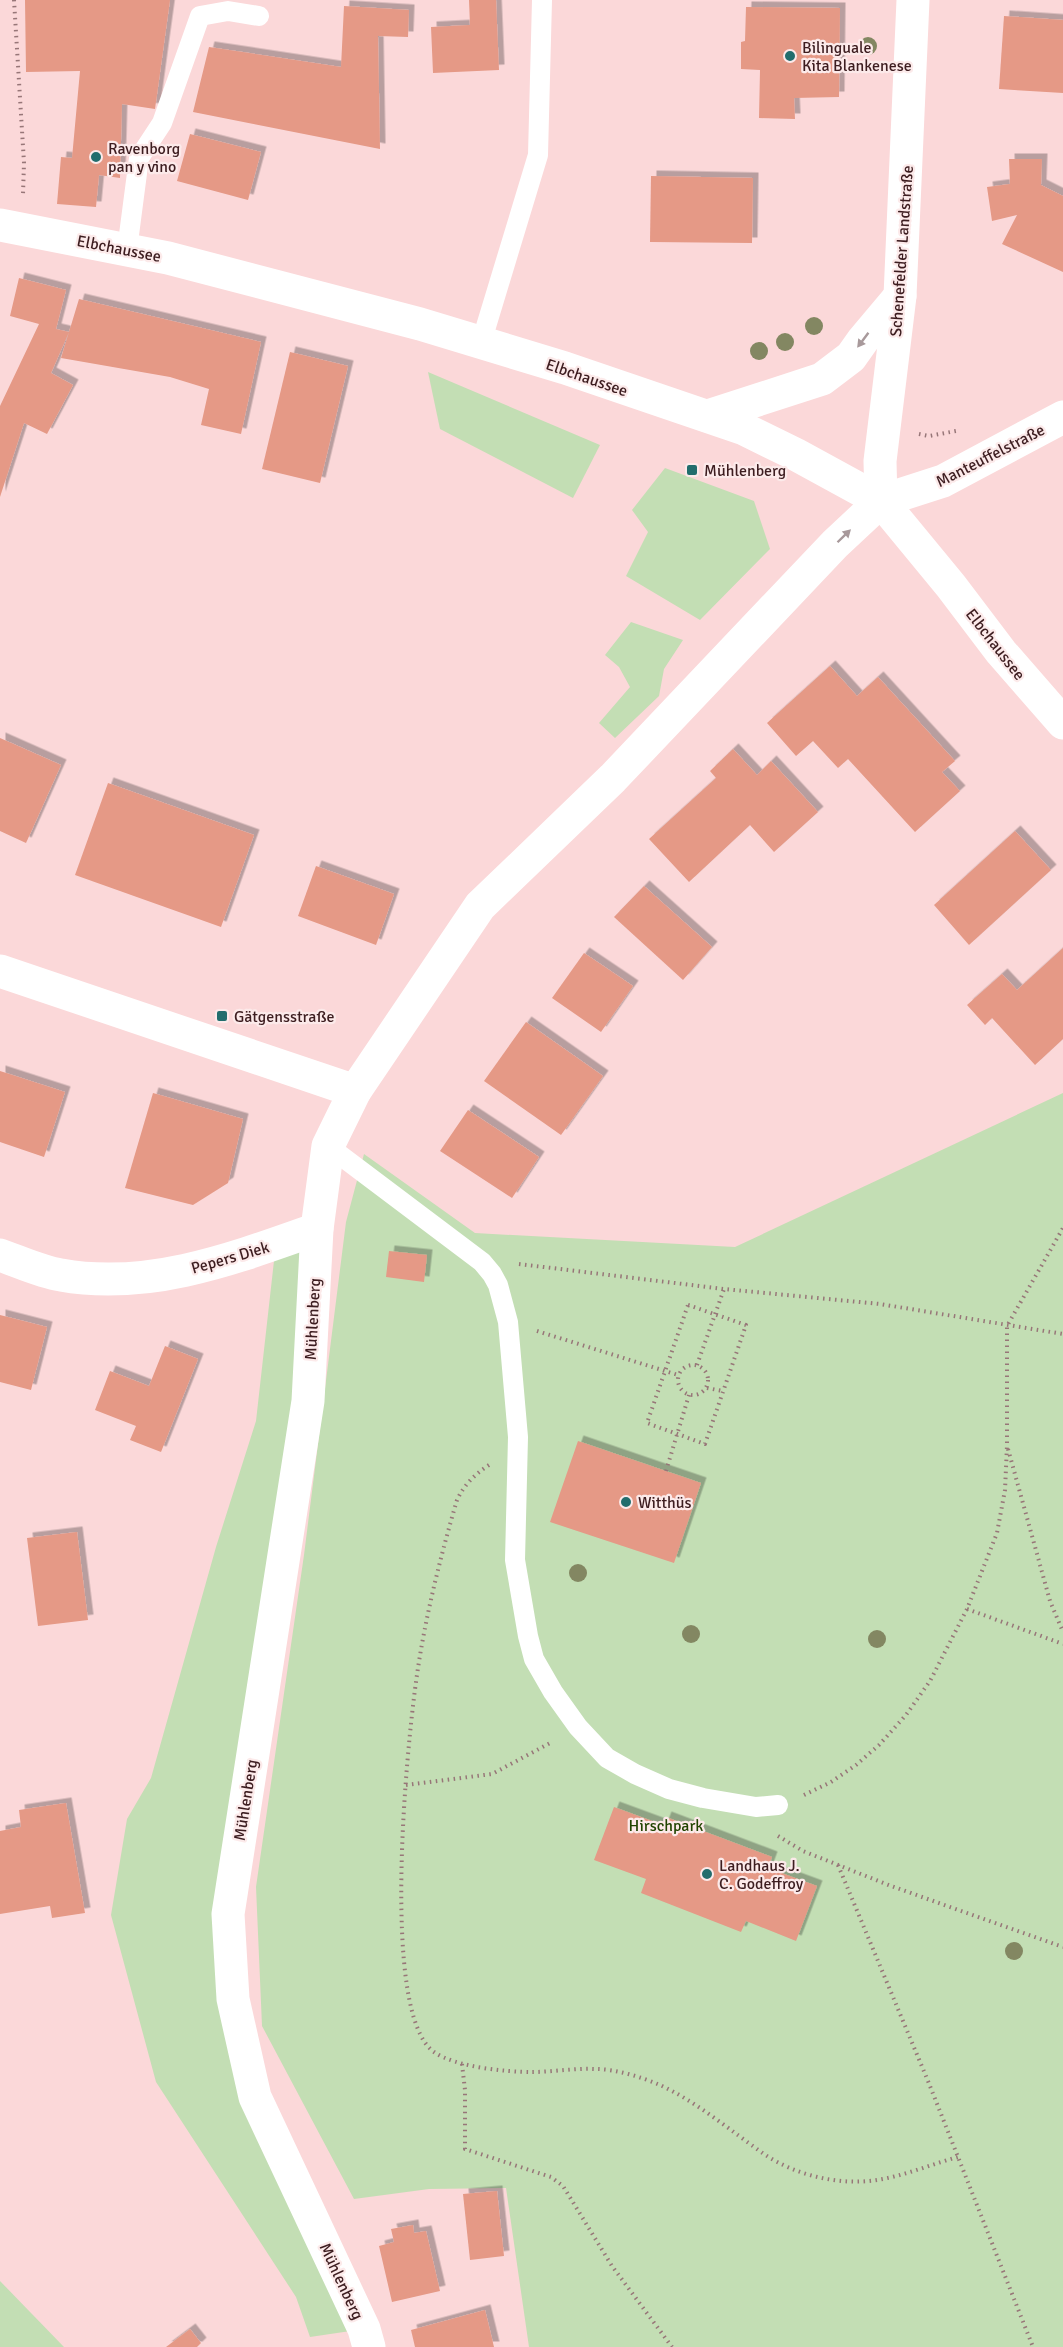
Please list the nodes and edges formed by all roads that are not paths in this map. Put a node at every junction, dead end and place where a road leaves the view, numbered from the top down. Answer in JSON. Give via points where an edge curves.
{"nodes":[{"id":1,"x":542,"y":0,"type":"edge"},
{"id":2,"x":914,"y":0,"type":"edge"},
{"id":3,"x":259,"y":16,"type":"dead end"},
{"id":4,"x":0,"y":225,"type":"edge"},
{"id":5,"x":127,"y":250,"type":"junction"},
{"id":6,"x":900,"y":296,"type":"junction"},
{"id":7,"x":481,"y":343,"type":"junction"},
{"id":8,"x":708,"y":416,"type":"junction"},
{"id":9,"x":1049,"y":424,"type":"edge"},
{"id":10,"x":881,"y":501,"type":"junction"},
{"id":11,"x":1063,"y":723,"type":"edge"},
{"id":12,"x":0,"y":971,"type":"edge"},
{"id":13,"x":355,"y":1091,"type":"junction"},
{"id":14,"x":328,"y":1146,"type":"junction"},
{"id":15,"x":316,"y":1230,"type":"junction"},
{"id":16,"x":0,"y":1255,"type":"edge"},
{"id":17,"x":778,"y":1805,"type":"road end"},
{"id":18,"x":369,"y":2347,"type":"edge"}],
"edges":[{"from":1,"to":7,"type":"lane","via":[[538,155]]},
{"from":2,"to":6,"type":"street","name":"Schenefelder Landstraße"},
{"from":3,"to":5,"type":"lane","via":[[228,11],[200,16],[162,123],[139,158]]},
{"from":4,"to":5,"type":"street","name":"Elbchaussee"},
{"from":5,"to":7,"type":"street","name":"Elbchaussee"},
{"from":6,"to":8,"type":"street","one_way":true,"via":[[851,357],[822,379]]},
{"from":6,"to":10,"type":"street","name":"Schenefelder Landstraße","via":[[880,461]]},
{"from":7,"to":8,"type":"street","name":"Elbchaussee"},
{"from":8,"to":10,"type":"street","name":"Elbchaussee","via":[[795,454]]},
{"from":9,"to":10,"type":"street","name":"Manteuffelstraße","via":[[943,481]]},
{"from":10,"to":11,"type":"street","name":"Elbchaussee"},
{"from":13,"to":10,"type":"street","one_way":true,"via":[[480,906],[613,778]]},
{"from":12,"to":13,"type":"street"},
{"from":13,"to":14,"type":"street"},
{"from":14,"to":15,"type":"street"},
{"from":14,"to":17,"type":"lane","via":[[482,1262],[498,1285],[508,1322],[517,1452],[515,1560],[534,1659],[548,1684],[578,1727],[607,1758],[635,1774],[669,1789],[734,1804]]},
{"from":15,"to":16,"type":"street","name":"Pepers Diek","via":[[227,1261],[169,1274],[112,1280],[60,1275]]},
{"from":15,"to":18,"type":"street","name":"Mühlenberg","via":[[308,1401],[228,1914],[233,2000],[255,2097]]}]}
